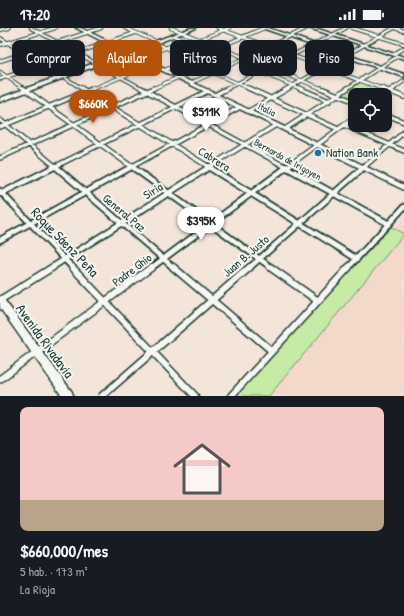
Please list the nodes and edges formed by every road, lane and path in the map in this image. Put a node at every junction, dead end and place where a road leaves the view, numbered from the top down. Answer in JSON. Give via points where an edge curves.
{"nodes":[{"id":1,"x":9,"y":28,"type":"edge"},
{"id":2,"x":31,"y":28,"type":"edge"},
{"id":3,"x":55,"y":28,"type":"edge"},
{"id":4,"x":78,"y":28,"type":"edge"},
{"id":5,"x":101,"y":28,"type":"edge"},
{"id":6,"x":125,"y":28,"type":"edge"},
{"id":7,"x":171,"y":28,"type":"edge"},
{"id":8,"x":194,"y":28,"type":"edge"},
{"id":9,"x":218,"y":28,"type":"edge"},
{"id":10,"x":229,"y":28,"type":"edge"},
{"id":11,"x":264,"y":28,"type":"edge"},
{"id":12,"x":307,"y":28,"type":"edge"},
{"id":13,"x":311,"y":28,"type":"edge"},
{"id":14,"x":335,"y":28,"type":"edge"},
{"id":15,"x":346,"y":28,"type":"edge"},
{"id":16,"x":352,"y":28,"type":"edge"},
{"id":17,"x":394,"y":28,"type":"edge"},
{"id":18,"x":0,"y":30,"type":"edge"},
{"id":19,"x":224,"y":30,"type":"junction"},
{"id":20,"x":342,"y":30,"type":"junction"},
{"id":21,"x":404,"y":31,"type":"edge"},
{"id":22,"x":182,"y":32,"type":"junction"},
{"id":23,"x":40,"y":33,"type":"junction"},
{"id":24,"x":87,"y":33,"type":"junction"},
{"id":25,"x":135,"y":33,"type":"junction"},
{"id":26,"x":333,"y":35,"type":"junction"},
{"id":27,"x":174,"y":36,"type":"junction"},
{"id":28,"x":289,"y":36,"type":"junction"},
{"id":29,"x":379,"y":36,"type":"junction"},
{"id":30,"x":242,"y":37,"type":"junction"},
{"id":31,"x":0,"y":38,"type":"edge"},
{"id":32,"x":53,"y":40,"type":"edge"},
{"id":33,"x":64,"y":40,"type":"edge"},
{"id":34,"x":103,"y":40,"type":"edge"},
{"id":35,"x":113,"y":40,"type":"edge"},
{"id":36,"x":151,"y":40,"type":"edge"},
{"id":37,"x":162,"y":40,"type":"edge"},
{"id":38,"x":185,"y":40,"type":"edge"},
{"id":39,"x":200,"y":40,"type":"joint"},
{"id":40,"x":250,"y":40,"type":"edge"},
{"id":41,"x":281,"y":40,"type":"edge"},
{"id":42,"x":323,"y":40,"type":"edge"},
{"id":43,"x":8,"y":42,"type":"junction"},
{"id":44,"x":231,"y":42,"type":"edge"},
{"id":45,"x":305,"y":42,"type":"edge"},
{"id":46,"x":404,"y":44,"type":"edge"},
{"id":47,"x":0,"y":45,"type":"edge"},
{"id":48,"x":12,"y":45,"type":"edge"},
{"id":49,"x":364,"y":45,"type":"junction"},
{"id":50,"x":162,"y":46,"type":"edge"},
{"id":51,"x":170,"y":46,"type":"edge"},
{"id":52,"x":166,"y":48,"type":"junction"},
{"id":53,"x":404,"y":48,"type":"edge"},
{"id":54,"x":162,"y":50,"type":"edge"},
{"id":55,"x":170,"y":50,"type":"edge"},
{"id":56,"x":354,"y":51,"type":"edge"},
{"id":57,"x":396,"y":55,"type":"junction"},
{"id":58,"x":12,"y":57,"type":"edge"},
{"id":59,"x":404,"y":58,"type":"edge"},
{"id":60,"x":354,"y":59,"type":"edge"},
{"id":61,"x":0,"y":61,"type":"edge"},
{"id":62,"x":93,"y":66,"type":"edge"},
{"id":63,"x":162,"y":68,"type":"edge"},
{"id":64,"x":170,"y":68,"type":"edge"},
{"id":65,"x":380,"y":68,"type":"junction"},
{"id":66,"x":165,"y":70,"type":"junction"},
{"id":67,"x":0,"y":72,"type":"edge"},
{"id":68,"x":12,"y":75,"type":"edge"},
{"id":69,"x":205,"y":76,"type":"edge"},
{"id":70,"x":219,"y":76,"type":"edge"},
{"id":71,"x":252,"y":76,"type":"edge"},
{"id":72,"x":269,"y":76,"type":"edge"},
{"id":73,"x":290,"y":76,"type":"edge"},
{"id":74,"x":311,"y":76,"type":"edge"},
{"id":75,"x":348,"y":76,"type":"edge"},
{"id":76,"x":404,"y":76,"type":"edge"},
{"id":77,"x":6,"y":77,"type":"junction"},
{"id":78,"x":64,"y":77,"type":"junction"},
{"id":79,"x":121,"y":77,"type":"joint"},
{"id":80,"x":179,"y":77,"type":"junction"},
{"id":81,"x":0,"y":79,"type":"edge"},
{"id":82,"x":360,"y":80,"type":"junction"},
{"id":83,"x":302,"y":81,"type":"junction"},
{"id":84,"x":404,"y":81,"type":"edge"},
{"id":85,"x":190,"y":83,"type":"junction"},
{"id":86,"x":237,"y":84,"type":"junction"},
{"id":87,"x":293,"y":86,"type":"junction"},
{"id":88,"x":380,"y":88,"type":"edge"},
{"id":89,"x":392,"y":90,"type":"edge"},
{"id":90,"x":26,"y":91,"type":"junction"},
{"id":91,"x":87,"y":91,"type":"junction"},
{"id":92,"x":147,"y":91,"type":"junction"},
{"id":93,"x":208,"y":91,"type":"junction"},
{"id":94,"x":392,"y":93,"type":"edge"},
{"id":95,"x":215,"y":95,"type":"junction"},
{"id":96,"x":338,"y":95,"type":"junction"},
{"id":97,"x":404,"y":97,"type":"edge"},
{"id":98,"x":270,"y":99,"type":"junction"},
{"id":99,"x":348,"y":99,"type":"edge"},
{"id":100,"x":0,"y":100,"type":"edge"},
{"id":101,"x":329,"y":101,"type":"junction"},
{"id":102,"x":48,"y":107,"type":"junction"},
{"id":103,"x":112,"y":107,"type":"junction"},
{"id":104,"x":176,"y":107,"type":"junction"},
{"id":105,"x":240,"y":107,"type":"junction"},
{"id":106,"x":248,"y":111,"type":"junction"},
{"id":107,"x":307,"y":115,"type":"junction"},
{"id":108,"x":392,"y":117,"type":"edge"},
{"id":109,"x":0,"y":120,"type":"edge"},
{"id":110,"x":348,"y":122,"type":"edge"},
{"id":111,"x":404,"y":122,"type":"edge"},
{"id":112,"x":73,"y":125,"type":"junction"},
{"id":113,"x":140,"y":125,"type":"junction"},
{"id":114,"x":208,"y":125,"type":"junction"},
{"id":115,"x":276,"y":125,"type":"junction"},
{"id":116,"x":344,"y":125,"type":"junction"},
{"id":117,"x":3,"y":126,"type":"edge"},
{"id":118,"x":285,"y":129,"type":"junction"},
{"id":119,"x":338,"y":129,"type":"junction"},
{"id":120,"x":404,"y":132,"type":"edge"},
{"id":121,"x":100,"y":144,"type":"junction"},
{"id":122,"x":29,"y":145,"type":"junction"},
{"id":123,"x":173,"y":145,"type":"junction"},
{"id":124,"x":245,"y":145,"type":"junction"},
{"id":125,"x":317,"y":145,"type":"junction"},
{"id":126,"x":389,"y":145,"type":"junction"},
{"id":127,"x":404,"y":152,"type":"edge"},
{"id":128,"x":0,"y":158,"type":"edge"},
{"id":129,"x":55,"y":167,"type":"junction"},
{"id":130,"x":132,"y":167,"type":"junction"},
{"id":131,"x":286,"y":167,"type":"junction"},
{"id":132,"x":363,"y":167,"type":"junction"},
{"id":133,"x":209,"y":168,"type":"junction"},
{"id":134,"x":404,"y":188,"type":"edge"},
{"id":135,"x":1,"y":193,"type":"edge"},
{"id":136,"x":86,"y":193,"type":"junction"},
{"id":137,"x":168,"y":193,"type":"junction"},
{"id":138,"x":334,"y":193,"type":"junction"},
{"id":139,"x":251,"y":194,"type":"junction"},
{"id":140,"x":404,"y":207,"type":"edge"},
{"id":141,"x":121,"y":223,"type":"junction"},
{"id":142,"x":299,"y":223,"type":"junction"},
{"id":143,"x":31,"y":224,"type":"junction"},
{"id":144,"x":210,"y":224,"type":"junction"},
{"id":145,"x":389,"y":224,"type":"junction"},
{"id":146,"x":0,"y":240,"type":"edge"},
{"id":147,"x":259,"y":258,"type":"junction"},
{"id":148,"x":65,"y":259,"type":"junction"},
{"id":149,"x":163,"y":259,"type":"junction"},
{"id":150,"x":357,"y":259,"type":"junction"},
{"id":151,"x":212,"y":300,"type":"junction"},
{"id":152,"x":0,"y":301,"type":"edge"},
{"id":153,"x":318,"y":301,"type":"junction"},
{"id":154,"x":105,"y":302,"type":"junction"},
{"id":155,"x":272,"y":351,"type":"junction"},
{"id":156,"x":153,"y":352,"type":"junction"},
{"id":157,"x":36,"y":353,"type":"junction"},
{"id":158,"x":0,"y":379,"type":"edge"},
{"id":159,"x":68,"y":396,"type":"edge"},
{"id":160,"x":102,"y":396,"type":"edge"},
{"id":161,"x":195,"y":396,"type":"edge"},
{"id":162,"x":231,"y":396,"type":"edge"}],
"edges":[{"from":1,"to":18,"type":"street"},
{"from":2,"to":23,"type":"street","name":"Bernardo de Irigoyen"},
{"from":3,"to":23,"type":"street"},
{"from":4,"to":24,"type":"main road","name":"Italia"},
{"from":5,"to":24,"type":"street"},
{"from":6,"to":25,"type":"street"},
{"from":7,"to":22,"type":"street"},
{"from":8,"to":22,"type":"main road"},
{"from":9,"to":19,"type":"street"},
{"from":10,"to":19,"type":"street"},
{"from":11,"to":28,"type":"main road"},
{"from":11,"to":30,"type":"street"},
{"from":12,"to":28,"type":"street"},
{"from":13,"to":26,"type":"main road"},
{"from":14,"to":20,"type":"street"},
{"from":15,"to":20,"type":"street"},
{"from":16,"to":29,"type":"street"},
{"from":17,"to":21,"type":"street"},
{"from":17,"to":29,"type":"street"},
{"from":19,"to":30,"type":"street"},
{"from":19,"to":39,"type":"street"},
{"from":20,"to":26,"type":"street"},
{"from":22,"to":27,"type":"main road"},
{"from":22,"to":39,"type":"street"},
{"from":23,"to":32,"type":"street","name":"Bernardo de Irigoyen"},
{"from":23,"to":43,"type":"street"},
{"from":24,"to":33,"type":"street"},
{"from":24,"to":34,"type":"main road","name":"Italia"},
{"from":25,"to":35,"type":"street"},
{"from":25,"to":36,"type":"street"},
{"from":26,"to":42,"type":"street"},
{"from":26,"to":49,"type":"main road"},
{"from":27,"to":37,"type":"main road"},
{"from":27,"to":38,"type":"street"},
{"from":28,"to":41,"type":"street"},
{"from":28,"to":45,"type":"main road"},
{"from":29,"to":46,"type":"street"},
{"from":29,"to":49,"type":"street"},
{"from":30,"to":40,"type":"street"},
{"from":30,"to":44,"type":"street"},
{"from":31,"to":43,"type":"street","name":"Cabrera"},
{"from":43,"to":47,"type":"street"},
{"from":43,"to":48,"type":"street","name":"Cabrera"},
{"from":49,"to":56,"type":"street"},
{"from":49,"to":57,"type":"main road"},
{"from":50,"to":52,"type":"street"},
{"from":51,"to":52,"type":"street"},
{"from":52,"to":54,"type":"street"},
{"from":52,"to":55,"type":"street"},
{"from":53,"to":57,"type":"street"},
{"from":57,"to":59,"type":"main road"},
{"from":57,"to":65,"type":"street"},
{"from":58,"to":61,"type":"street"},
{"from":60,"to":65,"type":"main road"},
{"from":62,"to":78,"type":"main road"},
{"from":63,"to":66,"type":"main road","name":"Italia"},
{"from":64,"to":66,"type":"street"},
{"from":65,"to":76,"type":"main road"},
{"from":65,"to":82,"type":"street"},
{"from":66,"to":80,"type":"main road","name":"Italia"},
{"from":67,"to":77,"type":"street"},
{"from":68,"to":77,"type":"street"},
{"from":69,"to":85,"type":"street"},
{"from":70,"to":86,"type":"street"},
{"from":71,"to":86,"type":"street"},
{"from":72,"to":87,"type":"street"},
{"from":73,"to":83,"type":"street"},
{"from":74,"to":83,"type":"street"},
{"from":75,"to":82,"type":"street"},
{"from":77,"to":81,"type":"street"},
{"from":77,"to":90,"type":"street"},
{"from":78,"to":90,"type":"main road"},
{"from":78,"to":91,"type":"street","name":"Cabrera"},
{"from":79,"to":91,"type":"street"},
{"from":79,"to":92,"type":"street","name":"Bernardo de Irigoyen"},
{"from":80,"to":85,"type":"main road","name":"Italia"},
{"from":80,"to":92,"type":"street"},
{"from":82,"to":88,"type":"street"},
{"from":82,"to":96,"type":"street"},
{"from":83,"to":87,"type":"street"},
{"from":83,"to":96,"type":"street"},
{"from":84,"to":89,"type":"street"},
{"from":85,"to":93,"type":"main road","name":"Italia"},
{"from":86,"to":95,"type":"street"},
{"from":86,"to":98,"type":"street"},
{"from":87,"to":98,"type":"street"},
{"from":87,"to":101,"type":"street"},
{"from":90,"to":100,"type":"main road"},
{"from":90,"to":102,"type":"street"},
{"from":91,"to":102,"type":"street"},
{"from":91,"to":103,"type":"street","name":"Cabrera"},
{"from":92,"to":103,"type":"street"},
{"from":92,"to":104,"type":"street","name":"Bernardo de Irigoyen"},
{"from":93,"to":95,"type":"main road","name":"Italia"},
{"from":93,"to":104,"type":"street"},
{"from":94,"to":97,"type":"street"},
{"from":95,"to":105,"type":"main road","name":"Italia"},
{"from":96,"to":99,"type":"street"},
{"from":96,"to":101,"type":"street"},
{"from":98,"to":106,"type":"street"},
{"from":98,"to":107,"type":"street"},
{"from":101,"to":107,"type":"street"},
{"from":102,"to":112,"type":"street"},
{"from":102,"to":117,"type":"street"},
{"from":103,"to":112,"type":"street"},
{"from":103,"to":113,"type":"street","name":"Cabrera"},
{"from":104,"to":113,"type":"street"},
{"from":104,"to":114,"type":"street","name":"Bernardo de Irigoyen"},
{"from":105,"to":106,"type":"main road","name":"Italia"},
{"from":105,"to":114,"type":"street"},
{"from":106,"to":115,"type":"main road","name":"Italia"},
{"from":107,"to":118,"type":"street"},
{"from":107,"to":119,"type":"street"},
{"from":108,"to":111,"type":"street"},
{"from":109,"to":117,"type":"street","name":"General Paz"},
{"from":110,"to":116,"type":"street","name":"Padre Ghio"},
{"from":112,"to":121,"type":"street"},
{"from":112,"to":122,"type":"street"},
{"from":113,"to":121,"type":"street"},
{"from":113,"to":123,"type":"street","name":"Cabrera"},
{"from":114,"to":123,"type":"street"},
{"from":114,"to":124,"type":"street","name":"Bernardo de Irigoyen"},
{"from":115,"to":118,"type":"main road","name":"Italia"},
{"from":115,"to":124,"type":"street","name":"Siria"},
{"from":116,"to":119,"type":"street","name":"Padre Ghio"},
{"from":116,"to":126,"type":"street"},
{"from":117,"to":122,"type":"street","name":"General Paz"},
{"from":118,"to":125,"type":"main road","name":"Italia"},
{"from":119,"to":125,"type":"street","name":"Padre Ghio"},
{"from":120,"to":126,"type":"street","name":"Juan B. Justo"},
{"from":121,"to":129,"type":"street"},
{"from":121,"to":130,"type":"street"},
{"from":122,"to":128,"type":"street"},
{"from":122,"to":129,"type":"street","name":"General Paz"},
{"from":123,"to":130,"type":"street"},
{"from":123,"to":133,"type":"street","name":"Cabrera"},
{"from":124,"to":131,"type":"street","name":"Bernardo de Irigoyen"},
{"from":124,"to":133,"type":"street","name":"Siria"},
{"from":125,"to":131,"type":"street","name":"Padre Ghio"},
{"from":125,"to":132,"type":"main road","name":"Italia"},
{"from":126,"to":127,"type":"street"},
{"from":126,"to":132,"type":"street","name":"Juan B. Justo"},
{"from":129,"to":135,"type":"street"},
{"from":129,"to":136,"type":"street","name":"General Paz"},
{"from":130,"to":136,"type":"street"},
{"from":130,"to":137,"type":"street"},
{"from":131,"to":138,"type":"street","name":"Bernardo de Irigoyen"},
{"from":131,"to":139,"type":"street","name":"Padre Ghio"},
{"from":132,"to":134,"type":"main road","name":"Italia"},
{"from":132,"to":138,"type":"street","name":"Juan B. Justo"},
{"from":133,"to":137,"type":"street","name":"Siria"},
{"from":133,"to":139,"type":"street","name":"Cabrera"},
{"from":135,"to":143,"type":"street","name":"Roque Sáenz Peña"},
{"from":136,"to":141,"type":"street","name":"General Paz"},
{"from":136,"to":143,"type":"street"},
{"from":137,"to":141,"type":"street","name":"Siria"},
{"from":137,"to":144,"type":"street"},
{"from":138,"to":142,"type":"street","name":"Juan B. Justo"},
{"from":138,"to":145,"type":"street","name":"Bernardo de Irigoyen"},
{"from":139,"to":142,"type":"street","name":"Cabrera"},
{"from":139,"to":144,"type":"street","name":"Padre Ghio"},
{"from":140,"to":145,"type":"street"},
{"from":141,"to":148,"type":"street","name":"Siria"},
{"from":141,"to":149,"type":"street","name":"General Paz"},
{"from":142,"to":147,"type":"street","name":"Juan B. Justo"},
{"from":142,"to":150,"type":"street","name":"Cabrera"},
{"from":143,"to":146,"type":"street"},
{"from":143,"to":148,"type":"street","name":"Roque Sáenz Peña"},
{"from":144,"to":147,"type":"street"},
{"from":144,"to":149,"type":"street","name":"Padre Ghio"},
{"from":145,"to":150,"type":"street"},
{"from":147,"to":151,"type":"street","name":"Juan B. Justo"},
{"from":147,"to":153,"type":"street"},
{"from":148,"to":152,"type":"street","name":"Siria"},
{"from":148,"to":154,"type":"street","name":"Roque Sáenz Peña"},
{"from":149,"to":151,"type":"street","name":"General Paz"},
{"from":149,"to":154,"type":"street","name":"Padre Ghio"},
{"from":150,"to":153,"type":"street"},
{"from":151,"to":155,"type":"street","name":"General Paz"},
{"from":151,"to":156,"type":"street","name":"Juan B. Justo"},
{"from":152,"to":157,"type":"main road","name":"Avenida Rivadavia"},
{"from":153,"to":155,"type":"street"},
{"from":154,"to":156,"type":"street","name":"Roque Sáenz Peña"},
{"from":154,"to":157,"type":"street","name":"Padre Ghio"},
{"from":155,"to":162,"type":"street"},
{"from":156,"to":160,"type":"street","name":"Juan B. Justo"},
{"from":156,"to":161,"type":"street","name":"Roque Sáenz Peña"},
{"from":157,"to":158,"type":"street","name":"Padre Ghio"},
{"from":157,"to":159,"type":"main road","name":"Avenida Rivadavia"}]}
